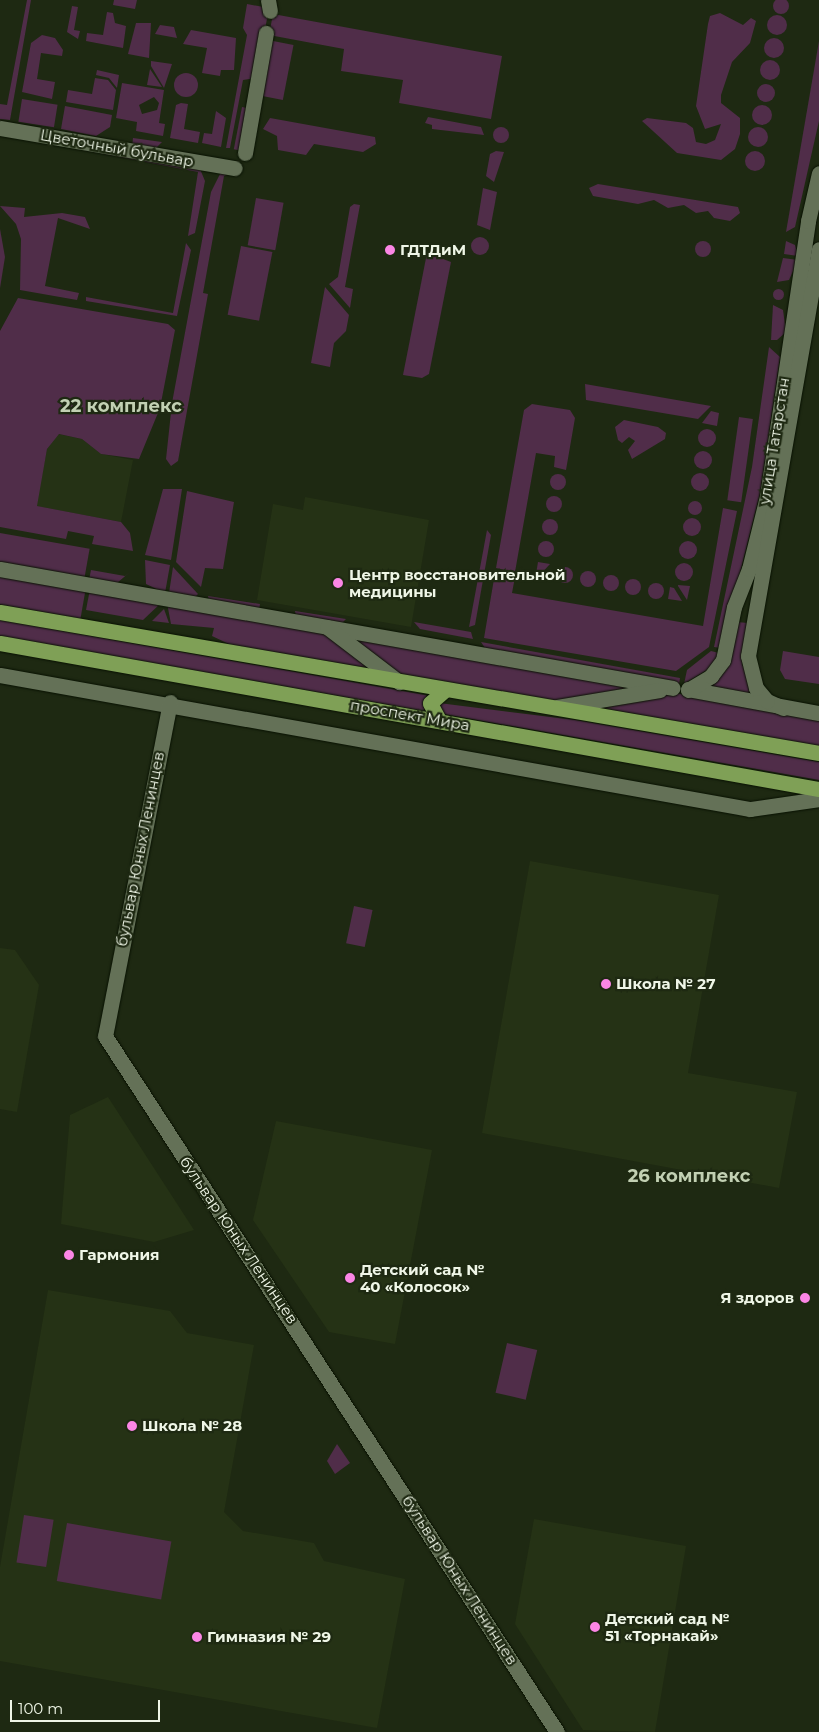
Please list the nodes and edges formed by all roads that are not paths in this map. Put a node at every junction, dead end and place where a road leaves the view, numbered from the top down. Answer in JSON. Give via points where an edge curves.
{"nodes":[{"id":1,"x":266,"y":33,"type":"dead end"},
{"id":2,"x":0,"y":128,"type":"edge"},
{"id":3,"x":245,"y":153,"type":"dead end"},
{"id":4,"x":235,"y":168,"type":"dead end"},
{"id":5,"x":819,"y":173,"type":"edge"},
{"id":6,"x":819,"y":250,"type":"edge"},
{"id":7,"x":0,"y":569,"type":"edge"},
{"id":8,"x":734,"y":607,"type":"junction"},
{"id":9,"x":0,"y":612,"type":"edge"},
{"id":10,"x":756,"y":613,"type":"junction"},
{"id":11,"x":324,"y":626,"type":"junction"},
{"id":12,"x":0,"y":644,"type":"edge"},
{"id":13,"x":0,"y":675,"type":"edge"},
{"id":14,"x":400,"y":682,"type":"junction"},
{"id":15,"x":681,"y":689,"type":"junction"},
{"id":16,"x":445,"y":690,"type":"junction"},
{"id":17,"x":170,"y":702,"type":"junction"},
{"id":18,"x":548,"y":708,"type":"junction"},
{"id":19,"x":783,"y":708,"type":"junction"},
{"id":20,"x":819,"y":713,"type":"edge"},
{"id":21,"x":439,"y":720,"type":"junction"},
{"id":22,"x":819,"y":753,"type":"edge"},
{"id":23,"x":819,"y":789,"type":"edge"},
{"id":24,"x":819,"y":799,"type":"edge"},
{"id":25,"x":557,"y":1732,"type":"edge"}],
"edges":[{"from":1,"to":3,"type":"street"},
{"from":2,"to":4,"type":"street","name":"Цветочный бульвар"},
{"from":5,"to":8,"type":"street","name":"улица Татарстан","via":[[766,496],[749,569]]},
{"from":6,"to":10,"type":"street","name":"улица Татарстан"},
{"from":7,"to":11,"type":"street"},
{"from":8,"to":10,"type":"street","via":[[742,617]]},
{"from":8,"to":15,"type":"street","name":"улица Татарстан","via":[[724,660],[711,676]]},
{"from":9,"to":14,"type":"main road","name":"проспект Мира"},
{"from":10,"to":19,"type":"street","name":"улица Татарстан","via":[[750,672],[767,701]]},
{"from":11,"to":14,"type":"street"},
{"from":11,"to":15,"type":"street"},
{"from":12,"to":21,"type":"main road","name":"проспект Мира"},
{"from":13,"to":17,"type":"street"},
{"from":14,"to":16,"type":"main road","name":"проспект Мира"},
{"from":15,"to":18,"type":"street"},
{"from":15,"to":19,"type":"street"},
{"from":16,"to":18,"type":"main road","name":"проспект Мира"},
{"from":16,"to":21,"type":"main road","via":[[430,703]]},
{"from":17,"to":24,"type":"street","via":[[750,809]]},
{"from":17,"to":25,"type":"street","name":"бульвар Юных Ленинцев","via":[[105,1036]]},
{"from":18,"to":22,"type":"main road","name":"проспект Мира"},
{"from":19,"to":20,"type":"street"},
{"from":21,"to":23,"type":"main road","name":"проспект Мира"}]}
